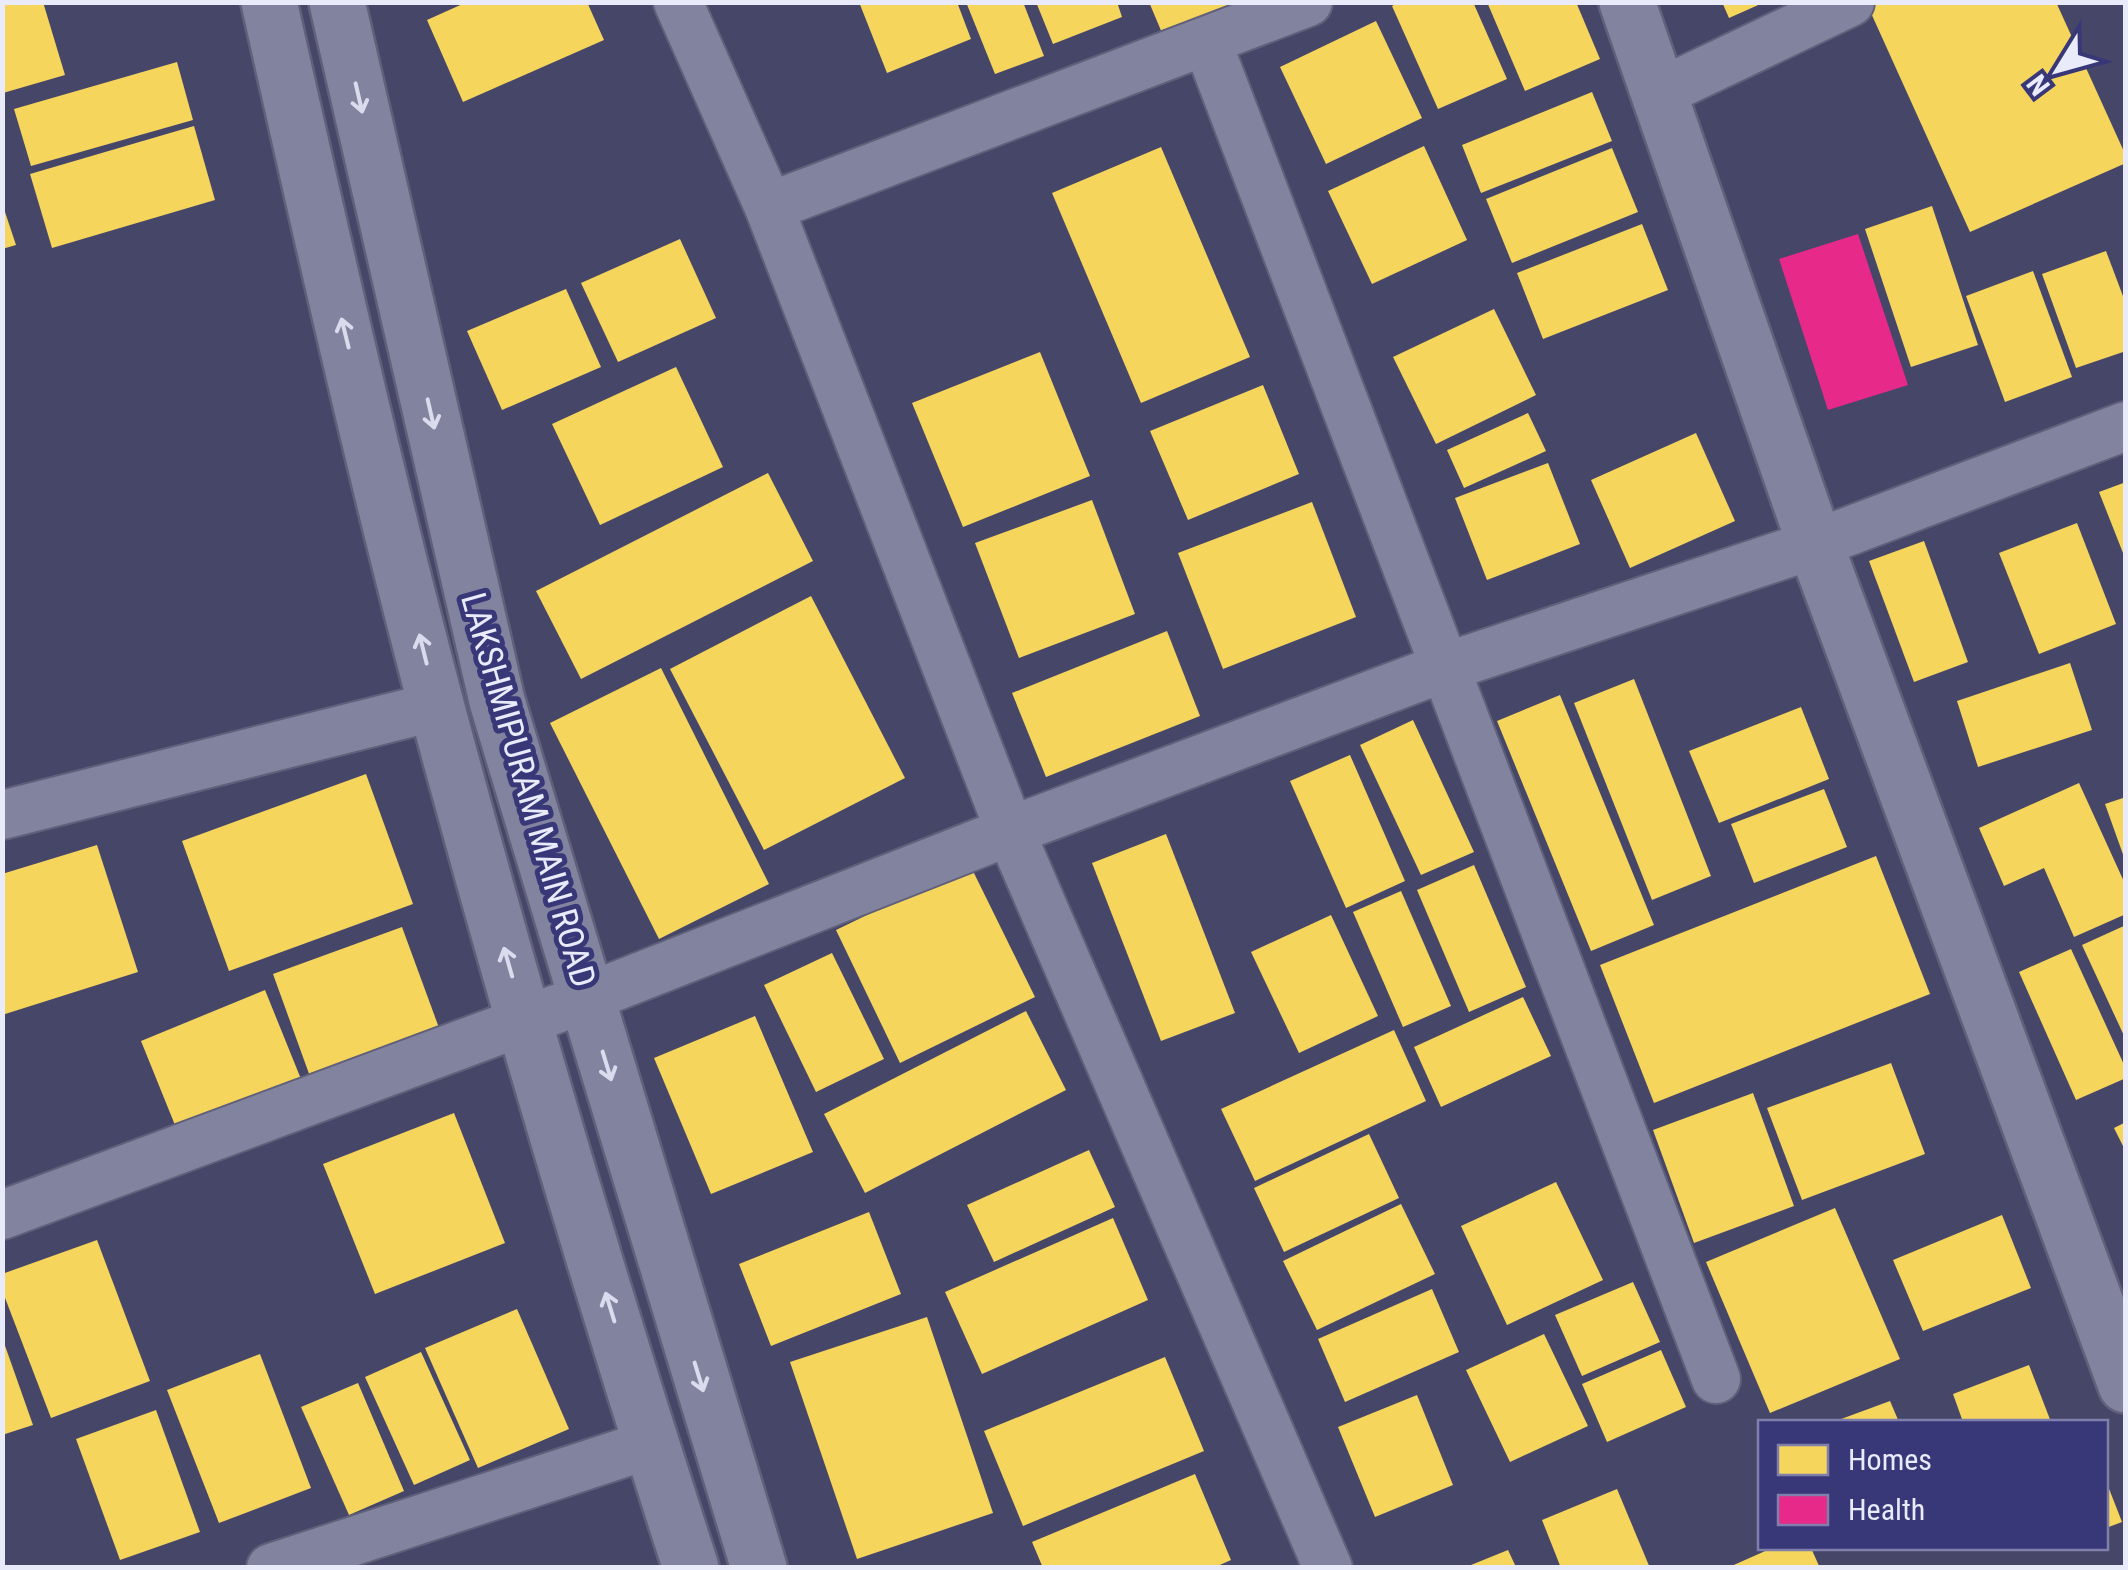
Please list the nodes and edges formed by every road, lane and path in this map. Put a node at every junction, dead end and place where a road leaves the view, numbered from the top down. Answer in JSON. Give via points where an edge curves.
{"nodes":[{"id":1,"x":269,"y":2,"type":"edge"},
{"id":2,"x":337,"y":2,"type":"edge"},
{"id":3,"x":678,"y":2,"type":"edge"},
{"id":4,"x":1308,"y":2,"type":"edge"},
{"id":5,"x":1627,"y":2,"type":"edge"},
{"id":6,"x":1850,"y":2,"type":"edge"},
{"id":7,"x":1207,"y":42,"type":"junction"},
{"id":8,"x":1659,"y":93,"type":"junction"},
{"id":9,"x":768,"y":207,"type":"junction"},
{"id":10,"x":2126,"y":426,"type":"edge"},
{"id":11,"x":1816,"y":544,"type":"junction"},
{"id":12,"x":1443,"y":668,"type":"junction"},
{"id":13,"x":437,"y":706,"type":"junction"},
{"id":14,"x":2,"y":815,"type":"edge"},
{"id":15,"x":1010,"y":831,"type":"junction"},
{"id":16,"x":586,"y":998,"type":"junction"},
{"id":17,"x":525,"y":1020,"type":"junction"},
{"id":18,"x":2,"y":1215,"type":"edge"},
{"id":19,"x":1716,"y":1379,"type":"dead end"},
{"id":20,"x":2126,"y":1385,"type":"edge"},
{"id":21,"x":651,"y":1444,"type":"junction"},
{"id":22,"x":271,"y":1568,"type":"edge"},
{"id":23,"x":691,"y":1568,"type":"edge"},
{"id":24,"x":759,"y":1568,"type":"edge"},
{"id":25,"x":1328,"y":1568,"type":"edge"}],
"edges":[{"from":13,"to":1,"type":"main road","name":"LAKSHMIPURAM MAIN ROAD","one_way":true},
{"from":2,"to":16,"type":"main road","name":"LAKSHMIPURAM MAIN ROAD","one_way":true,"via":[[497,701]]},
{"from":3,"to":9,"type":"street"},
{"from":4,"to":7,"type":"street"},
{"from":5,"to":8,"type":"main road"},
{"from":6,"to":8,"type":"street"},
{"from":7,"to":9,"type":"street"},
{"from":7,"to":12,"type":"street"},
{"from":8,"to":11,"type":"main road"},
{"from":9,"to":15,"type":"street"},
{"from":10,"to":11,"type":"street"},
{"from":11,"to":12,"type":"street"},
{"from":11,"to":20,"type":"main road"},
{"from":12,"to":15,"type":"street"},
{"from":12,"to":19,"type":"street"},
{"from":13,"to":14,"type":"street"},
{"from":17,"to":13,"type":"main road","name":"LAKSHMIPURAM MAIN ROAD","one_way":true},
{"from":15,"to":16,"type":"street"},
{"from":15,"to":25,"type":"street"},
{"from":16,"to":17,"type":"street"},
{"from":16,"to":24,"type":"main road","name":"LAKSHMIPURAM MAIN ROAD","one_way":true},
{"from":17,"to":18,"type":"street"},
{"from":21,"to":17,"type":"main road","name":"LAKSHMIPURAM MAIN ROAD","one_way":true},
{"from":21,"to":22,"type":"street"},
{"from":21,"to":23,"type":"main road","name":"LAKSHMIPURAM MAIN ROAD"}]}
